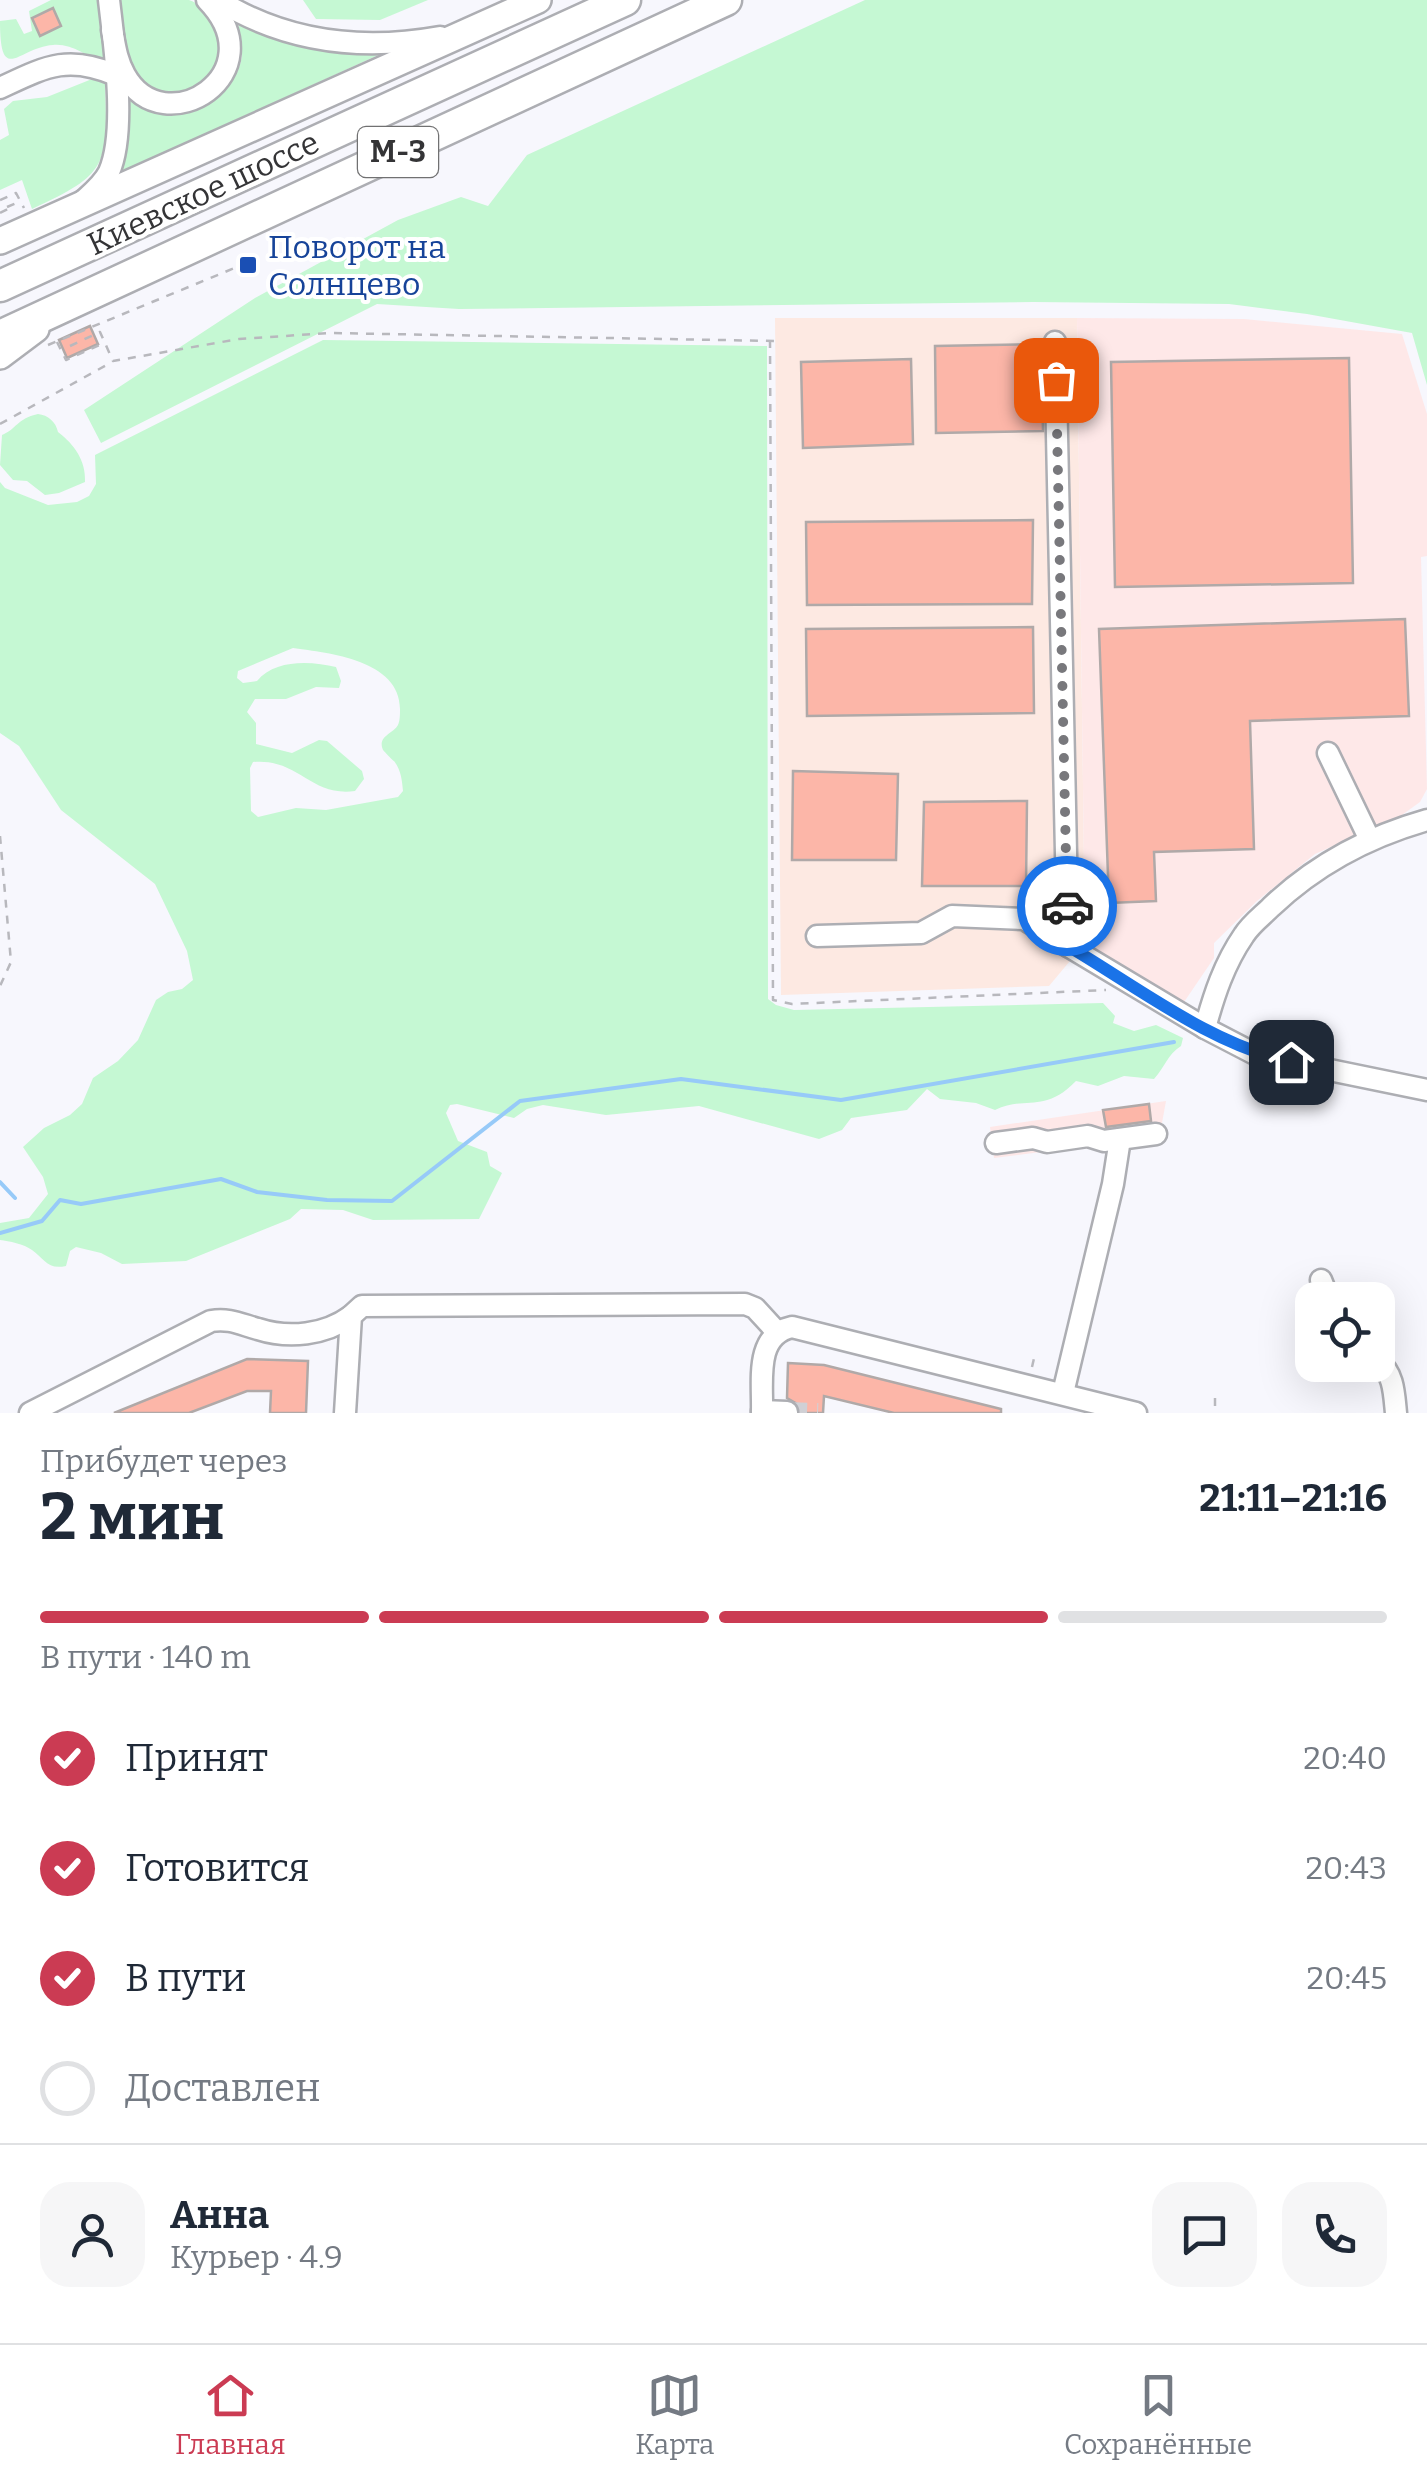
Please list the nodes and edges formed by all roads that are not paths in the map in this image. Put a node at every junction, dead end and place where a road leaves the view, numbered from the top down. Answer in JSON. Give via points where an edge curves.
{"nodes":[{"id":1,"x":110,"y":0,"type":"edge"},
{"id":2,"x":207,"y":0,"type":"edge"},
{"id":3,"x":218,"y":0,"type":"edge"},
{"id":4,"x":538,"y":0,"type":"edge"},
{"id":5,"x":625,"y":0,"type":"edge"},
{"id":6,"x":726,"y":0,"type":"edge"},
{"id":7,"x":486,"y":24,"type":"junction"},
{"id":8,"x":112,"y":30,"type":"junction"},
{"id":9,"x":116,"y":75,"type":"junction"},
{"id":10,"x":0,"y":88,"type":"edge"},
{"id":11,"x":74,"y":208,"type":"junction"},
{"id":12,"x":0,"y":240,"type":"edge"},
{"id":13,"x":0,"y":286,"type":"edge"},
{"id":14,"x":70,"y":304,"type":"junction"},
{"id":15,"x":0,"y":336,"type":"edge"},
{"id":16,"x":1056,"y":342,"type":"dead end"},
{"id":17,"x":0,"y":356,"type":"edge"},
{"id":18,"x":1328,"y":753,"type":"dead end"},
{"id":19,"x":1427,"y":820,"type":"edge"},
{"id":20,"x":1370,"y":840,"type":"junction"},
{"id":21,"x":817,"y":936,"type":"dead end"},
{"id":22,"x":1068,"y":946,"type":"junction"},
{"id":23,"x":1205,"y":1028,"type":"junction"},
{"id":24,"x":1427,"y":1090,"type":"edge"},
{"id":25,"x":1156,"y":1134,"type":"dead end"},
{"id":26,"x":1120,"y":1140,"type":"junction"},
{"id":27,"x":996,"y":1143,"type":"dead end"},
{"id":28,"x":351,"y":1316,"type":"junction"},
{"id":29,"x":777,"y":1332,"type":"junction"},
{"id":30,"x":1392,"y":1382,"type":"edge"},
{"id":31,"x":1062,"y":1393,"type":"junction"},
{"id":32,"x":1093,"y":1407,"type":"edge"},
{"id":33,"x":762,"y":1412,"type":"edge"},
{"id":34,"x":786,"y":1412,"type":"edge"},
{"id":35,"x":30,"y":1413,"type":"edge"},
{"id":36,"x":345,"y":1413,"type":"edge"},
{"id":37,"x":1136,"y":1413,"type":"edge"},
{"id":38,"x":1396,"y":1413,"type":"edge"}],
"edges":[{"from":1,"to":8,"type":"street"},
{"from":2,"to":8,"type":"street","via":[[224,23],[230,56],[217,85],[188,102],[138,91],[126,78]]},
{"from":3,"to":7,"type":"street","via":[[318,41],[402,44]]},
{"from":4,"to":7,"type":"main road"},
{"from":5,"to":13,"type":"highway","name":"Киевское шоссе","number":"М-3"},
{"from":6,"to":14,"type":"highway","name":"Киевское шоссе","number":"М-3"},
{"from":7,"to":11,"type":"main road"},
{"from":8,"to":9,"type":"street"},
{"from":9,"to":10,"type":"street","via":[[70,62]]},
{"from":9,"to":11,"type":"street","via":[[112,163],[98,188]]},
{"from":11,"to":12,"type":"main road"},
{"from":14,"to":15,"type":"highway","name":"Киевское шоссе","number":"М-3"},
{"from":14,"to":17,"type":"main road"},
{"from":16,"to":22,"type":"street"},
{"from":18,"to":20,"type":"street"},
{"from":19,"to":20,"type":"street"},
{"from":20,"to":23,"type":"street","via":[[1303,880],[1246,932],[1219,979]]},
{"from":21,"to":22,"type":"street","via":[[921,933],[952,916],[1024,920]]},
{"from":22,"to":23,"type":"street"},
{"from":23,"to":24,"type":"street","via":[[1257,1054]]},
{"from":25,"to":26,"type":"street"},
{"from":26,"to":27,"type":"street"},
{"from":26,"to":31,"type":"street"},
{"from":28,"to":29,"type":"street","via":[[362,1306],[745,1304]]},
{"from":28,"to":35,"type":"street","via":[[298,1334],[210,1321]]},
{"from":28,"to":36,"type":"street"},
{"from":29,"to":31,"type":"street","via":[[804,1329]]},
{"from":29,"to":33,"type":"street","via":[[764,1351]]},
{"from":30,"to":38,"type":"street"},
{"from":31,"to":32,"type":"street"},
{"from":32,"to":37,"type":"street"},
{"from":33,"to":34,"type":"street"}]}
